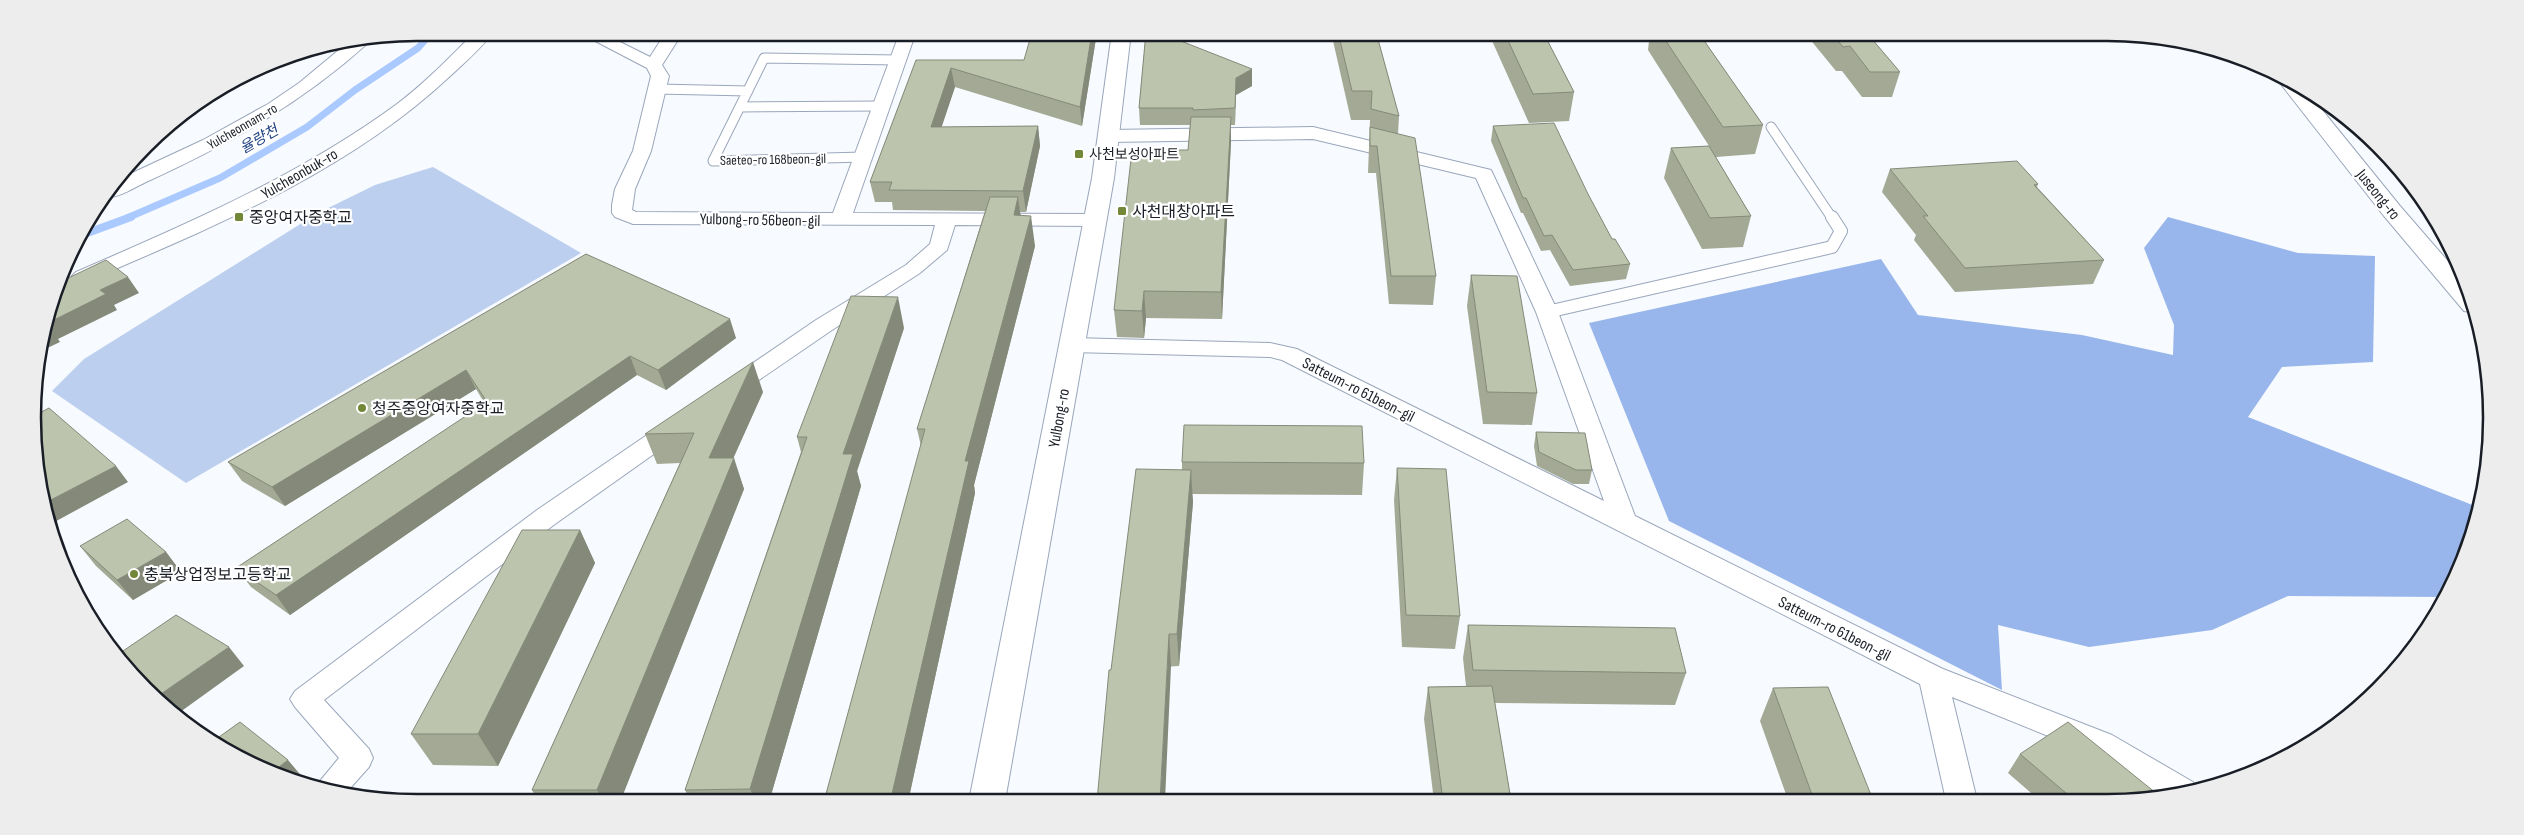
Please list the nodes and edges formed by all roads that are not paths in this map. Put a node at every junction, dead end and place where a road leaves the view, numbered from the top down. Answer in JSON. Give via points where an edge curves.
{"nodes":[{"id":1,"x":476,"y":41,"type":"edge"},
{"id":2,"x":604,"y":41,"type":"edge"},
{"id":3,"x":669,"y":41,"type":"edge"},
{"id":4,"x":905,"y":41,"type":"edge"},
{"id":5,"x":1121,"y":41,"type":"edge"},
{"id":6,"x":354,"y":46,"type":"edge"},
{"id":7,"x":898,"y":60,"type":"junction"},
{"id":8,"x":653,"y":65,"type":"junction"},
{"id":9,"x":657,"y":89,"type":"junction"},
{"id":10,"x":748,"y":90,"type":"junction"},
{"id":11,"x":2298,"y":94,"type":"edge"},
{"id":12,"x":881,"y":106,"type":"junction"},
{"id":13,"x":740,"y":107,"type":"junction"},
{"id":14,"x":1771,"y":127,"type":"dead end"},
{"id":15,"x":1109,"y":136,"type":"junction"},
{"id":16,"x":862,"y":157,"type":"junction"},
{"id":17,"x":122,"y":185,"type":"edge"},
{"id":18,"x":946,"y":219,"type":"junction"},
{"id":19,"x":840,"y":220,"type":"junction"},
{"id":20,"x":1095,"y":220,"type":"junction"},
{"id":21,"x":69,"y":282,"type":"edge"},
{"id":22,"x":2461,"y":292,"type":"edge"},
{"id":23,"x":1547,"y":312,"type":"junction"},
{"id":24,"x":1071,"y":345,"type":"junction"},
{"id":25,"x":1624,"y":522,"type":"junction"},
{"id":26,"x":1933,"y":677,"type":"junction"},
{"id":27,"x":334,"y":784,"type":"edge"},
{"id":28,"x":2175,"y":788,"type":"edge"},
{"id":29,"x":988,"y":794,"type":"edge"},
{"id":30,"x":1961,"y":794,"type":"edge"}],
"edges":[{"from":1,"to":21,"type":"street","name":"Yulcheonbuk-ro","via":[[404,106],[354,142],[228,212]]},
{"from":2,"to":8,"type":"street"},
{"from":3,"to":8,"type":"street"},
{"from":4,"to":7,"type":"street"},
{"from":5,"to":15,"type":"street","name":"Yulbong-ro"},
{"from":6,"to":17,"type":"street","name":"Yulcheonnam-ro","via":[[257,120]]},
{"from":7,"to":10,"type":"lane","name":"Saeteo-ro 168beon-gil","via":[[764,58]]},
{"from":7,"to":12,"type":"street"},
{"from":8,"to":9,"type":"street","name":"Yulbong-ro 56beon-gil","via":[[660,76]]},
{"from":9,"to":10,"type":"lane"},
{"from":9,"to":19,"type":"street","name":"Yulbong-ro 56beon-gil","via":[[642,152],[620,200],[622,213],[633,218]]},
{"from":10,"to":13,"type":"lane","name":"Saeteo-ro 168beon-gil"},
{"from":11,"to":22,"type":"street","name":"Juseong-ro"},
{"from":12,"to":13,"type":"lane"},
{"from":12,"to":16,"type":"street"},
{"from":13,"to":16,"type":"lane","name":"Saeteo-ro 168beon-gil","via":[[713,161]]},
{"from":14,"to":23,"type":"lane","via":[[1841,231],[1832,247]]},
{"from":15,"to":20,"type":"street","name":"Yulbong-ro"},
{"from":15,"to":23,"type":"street","via":[[1313,133],[1484,174]]},
{"from":16,"to":19,"type":"street"},
{"from":18,"to":19,"type":"street","name":"Yulbong-ro 56beon-gil"},
{"from":18,"to":20,"type":"street","name":"Yulbong-ro 56beon-gil"},
{"from":18,"to":27,"type":"street","via":[[940,246],[912,269],[824,325],[546,517],[305,699],[358,758]]},
{"from":20,"to":24,"type":"street","name":"Yulbong-ro"},
{"from":23,"to":25,"type":"street"},
{"from":24,"to":25,"type":"street","name":"Satteum-ro 61beon-gil","via":[[1270,350],[1289,354]]},
{"from":24,"to":29,"type":"street","name":"Yulbong-ro"},
{"from":25,"to":26,"type":"street","name":"Satteum-ro 61beon-gil"},
{"from":26,"to":28,"type":"street","name":"Satteum-ro 61beon-gil","via":[[2101,744]]},
{"from":26,"to":30,"type":"street"}]}
